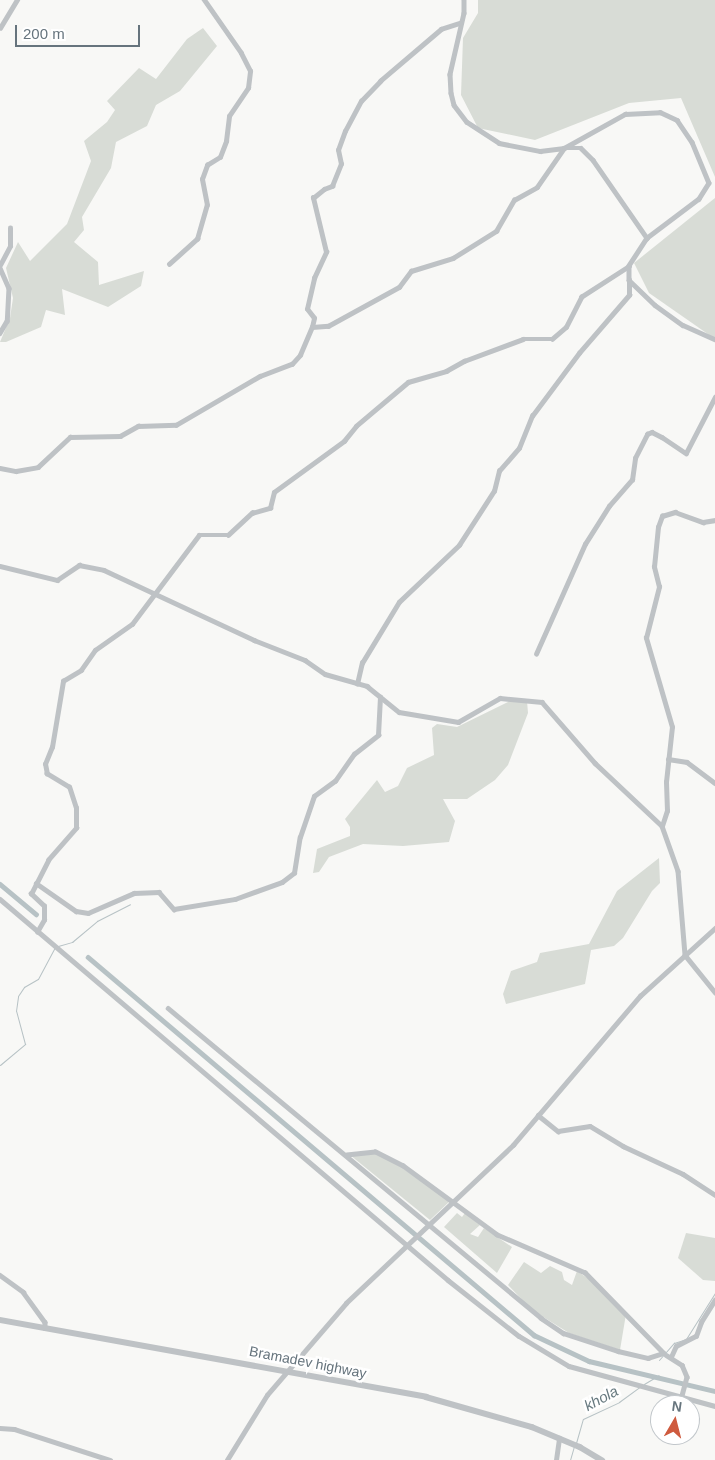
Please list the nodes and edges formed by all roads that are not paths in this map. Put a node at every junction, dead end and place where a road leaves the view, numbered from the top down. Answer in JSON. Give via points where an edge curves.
{"nodes":[{"id":1,"x":17,"y":0,"type":"edge"},
{"id":2,"x":204,"y":0,"type":"edge"},
{"id":3,"x":464,"y":0,"type":"edge"},
{"id":4,"x":460,"y":22,"type":"junction"},
{"id":5,"x":0,"y":28,"type":"edge"},
{"id":6,"x":564,"y":148,"type":"junction"},
{"id":7,"x":10,"y":228,"type":"dead end"},
{"id":8,"x":647,"y":238,"type":"junction"},
{"id":9,"x":169,"y":264,"type":"dead end"},
{"id":10,"x":0,"y":266,"type":"edge"},
{"id":11,"x":629,"y":266,"type":"junction"},
{"id":12,"x":629,"y":280,"type":"junction"},
{"id":13,"x":312,"y":327,"type":"junction"},
{"id":14,"x":0,"y":333,"type":"edge"},
{"id":15,"x":715,"y":340,"type":"edge"},
{"id":16,"x":715,"y":397,"type":"edge"},
{"id":17,"x":0,"y":468,"type":"edge"},
{"id":18,"x":715,"y":520,"type":"edge"},
{"id":19,"x":0,"y":566,"type":"edge"},
{"id":20,"x":157,"y":595,"type":"junction"},
{"id":21,"x":536,"y":654,"type":"dead end"},
{"id":22,"x":357,"y":684,"type":"junction"},
{"id":23,"x":380,"y":697,"type":"junction"},
{"id":24,"x":668,"y":759,"type":"junction"},
{"id":25,"x":715,"y":782,"type":"edge"},
{"id":26,"x":662,"y":826,"type":"junction"},
{"id":27,"x":36,"y":883,"type":"junction"},
{"id":28,"x":0,"y":899,"type":"edge"},
{"id":29,"x":715,"y":928,"type":"edge"},
{"id":30,"x":37,"y":932,"type":"junction"},
{"id":31,"x":686,"y":955,"type":"junction"},
{"id":32,"x":715,"y":992,"type":"edge"},
{"id":33,"x":168,"y":1008,"type":"dead end"},
{"id":34,"x":538,"y":1116,"type":"junction"},
{"id":35,"x":347,"y":1155,"type":"junction"},
{"id":36,"x":715,"y":1195,"type":"edge"},
{"id":37,"x":453,"y":1203,"type":"junction"},
{"id":38,"x":426,"y":1225,"type":"junction"},
{"id":39,"x":406,"y":1243,"type":"junction"},
{"id":40,"x":0,"y":1274,"type":"edge"},
{"id":41,"x":715,"y":1300,"type":"edge"},
{"id":42,"x":0,"y":1320,"type":"edge"},
{"id":43,"x":45,"y":1328,"type":"junction"},
{"id":44,"x":666,"y":1355,"type":"dead end"},
{"id":45,"x":671,"y":1357,"type":"junction"},
{"id":46,"x":285,"y":1371,"type":"junction"},
{"id":47,"x":678,"y":1395,"type":"edge"},
{"id":48,"x":682,"y":1395,"type":"edge"},
{"id":49,"x":700,"y":1401,"type":"edge"},
{"id":50,"x":715,"y":1406,"type":"edge"},
{"id":51,"x":0,"y":1428,"type":"edge"},
{"id":52,"x":562,"y":1439,"type":"junction"},
{"id":53,"x":103,"y":1459,"type":"edge"},
{"id":54,"x":110,"y":1460,"type":"edge"},
{"id":55,"x":227,"y":1460,"type":"edge"},
{"id":56,"x":556,"y":1460,"type":"edge"},
{"id":57,"x":602,"y":1460,"type":"edge"}],
"edges":[{"from":1,"to":5,"type":"street"},
{"from":2,"to":9,"type":"street","via":[[242,53],[250,71],[248,88],[229,116],[220,157],[207,165],[202,179],[206,205],[197,239]]},
{"from":3,"to":4,"type":"street"},
{"from":4,"to":6,"type":"street","via":[[450,74],[451,92],[454,104],[467,122],[499,143],[540,151]]},
{"from":4,"to":13,"type":"street","via":[[441,29],[380,81],[361,101],[345,130],[338,150],[341,164],[332,186],[313,198],[326,252],[314,278],[307,310],[314,318]]},
{"from":6,"to":8,"type":"street","via":[[580,148],[593,160]]},
{"from":6,"to":8,"type":"street","via":[[625,114],[660,112],[678,120],[699,156],[709,183],[699,199]]},
{"from":6,"to":13,"type":"street","via":[[537,187],[514,200],[496,231],[453,258],[411,272],[399,287],[328,326]]},
{"from":7,"to":10,"type":"street","via":[[10,246]]},
{"from":8,"to":11,"type":"street"},
{"from":10,"to":14,"type":"street","via":[[10,288],[7,321]]},
{"from":11,"to":12,"type":"street"},
{"from":11,"to":20,"type":"street","via":[[581,296],[566,327],[552,339],[523,339],[446,371],[408,382],[356,426],[344,441],[274,492],[270,508],[252,513],[228,535],[198,534]]},
{"from":12,"to":15,"type":"street","via":[[655,305],[683,325]]},
{"from":12,"to":22,"type":"street","via":[[629,295],[579,353],[532,416],[519,448],[499,472],[494,491],[459,545],[450,550],[399,602],[362,663]]},
{"from":13,"to":17,"type":"street","via":[[300,355],[292,364],[260,376],[176,425],[138,426],[120,436],[70,438],[38,467],[16,471]]},
{"from":16,"to":21,"type":"street","via":[[686,453],[657,434],[647,434],[635,458],[632,480],[609,506],[585,544]]},
{"from":18,"to":24,"type":"street","via":[[703,522],[675,512],[662,516],[658,527],[654,567],[660,587],[646,638],[672,727]]},
{"from":19,"to":20,"type":"street","via":[[57,580],[79,565],[104,570]]},
{"from":20,"to":22,"type":"street","via":[[305,660],[325,674]]},
{"from":20,"to":27,"type":"street","via":[[132,624],[94,650],[81,670],[63,681],[52,747],[45,764],[47,774],[70,787],[76,808],[76,828],[48,860]]},
{"from":22,"to":23,"type":"street","via":[[367,686]]},
{"from":23,"to":26,"type":"street","via":[[399,712],[448,722],[458,722],[500,698],[542,702],[595,763]]},
{"from":23,"to":27,"type":"street","via":[[378,735],[354,754],[335,781],[314,796],[300,837],[294,873],[282,882],[235,899],[174,909],[158,892],[134,893],[88,914],[76,911]]},
{"from":24,"to":25,"type":"street","via":[[688,762]]},
{"from":24,"to":26,"type":"street","via":[[667,811]]},
{"from":26,"to":31,"type":"street","via":[[678,871]]},
{"from":27,"to":30,"type":"street","via":[[31,894],[44,906],[44,920]]},
{"from":28,"to":30,"type":"street"},
{"from":29,"to":31,"type":"street"},
{"from":30,"to":39,"type":"street"},
{"from":31,"to":32,"type":"street"},
{"from":31,"to":34,"type":"street","via":[[640,996]]},
{"from":33,"to":35,"type":"street"},
{"from":34,"to":36,"type":"street","via":[[558,1131],[590,1126],[622,1146],[683,1174]]},
{"from":34,"to":37,"type":"street"},
{"from":35,"to":37,"type":"street","via":[[375,1152],[412,1171]]},
{"from":35,"to":38,"type":"street"},
{"from":37,"to":38,"type":"street"},
{"from":37,"to":38,"type":"street","via":[[521,1248],[585,1273],[663,1353],[648,1358],[563,1333],[515,1299]]},
{"from":38,"to":39,"type":"street"},
{"from":39,"to":46,"type":"street"},
{"from":39,"to":47,"type":"street","via":[[519,1336],[569,1366]]},
{"from":40,"to":43,"type":"street","via":[[23,1292],[45,1322]]},
{"from":41,"to":45,"type":"street","via":[[696,1336],[676,1346]]},
{"from":42,"to":43,"type":"street","name":"Bramadev highway"},
{"from":43,"to":46,"type":"street","name":"Bramadev highway"},
{"from":44,"to":45,"type":"street"},
{"from":45,"to":48,"type":"street","via":[[682,1365],[687,1377]]},
{"from":46,"to":52,"type":"street","name":"Bramadev highway","via":[[426,1397],[532,1427]]},
{"from":46,"to":55,"type":"street","via":[[238,1438]]},
{"from":49,"to":50,"type":"street"},
{"from":51,"to":53,"type":"street","via":[[14,1429]]},
{"from":52,"to":56,"type":"street"},
{"from":52,"to":57,"type":"street","name":"Bramadev highway"},
{"from":53,"to":54,"type":"street"}]}
